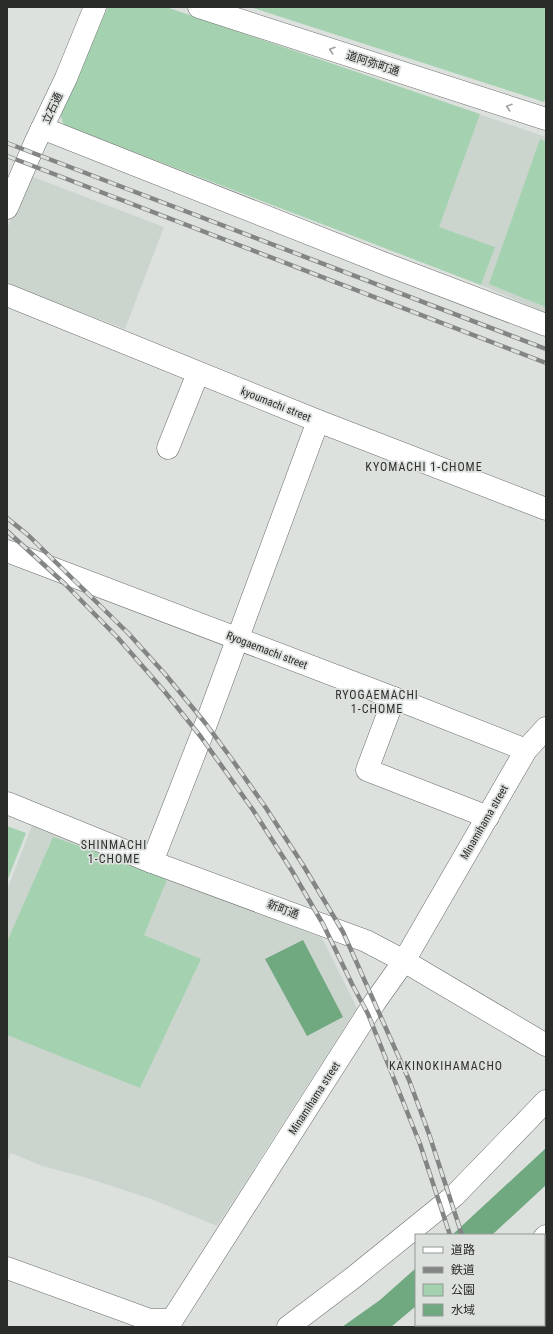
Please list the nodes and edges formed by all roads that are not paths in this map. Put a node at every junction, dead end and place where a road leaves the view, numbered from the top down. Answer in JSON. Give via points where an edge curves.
{"nodes":[{"id":1,"x":95,"y":7,"type":"edge"},
{"id":2,"x":199,"y":7,"type":"edge"},
{"id":3,"x":546,"y":119,"type":"edge"},
{"id":4,"x":42,"y":128,"type":"junction"},
{"id":5,"x":7,"y":208,"type":"edge"},
{"id":6,"x":7,"y":295,"type":"edge"},
{"id":7,"x":546,"y":325,"type":"edge"},
{"id":8,"x":198,"y":372,"type":"junction"},
{"id":9,"x":318,"y":422,"type":"junction"},
{"id":10,"x":168,"y":448,"type":"dead end"},
{"id":11,"x":546,"y":509,"type":"edge"},
{"id":12,"x":7,"y":551,"type":"edge"},
{"id":13,"x":238,"y":639,"type":"junction"},
{"id":14,"x":394,"y":698,"type":"junction"},
{"id":15,"x":546,"y":728,"type":"edge"},
{"id":16,"x":526,"y":750,"type":"junction"},
{"id":17,"x":7,"y":803,"type":"edge"},
{"id":18,"x":488,"y":817,"type":"junction"},
{"id":19,"x":152,"y":862,"type":"junction"},
{"id":20,"x":404,"y":961,"type":"junction"},
{"id":21,"x":546,"y":1045,"type":"edge"},
{"id":22,"x":546,"y":1101,"type":"edge"},
{"id":23,"x":7,"y":1268,"type":"edge"},
{"id":24,"x":175,"y":1323,"type":"edge"},
{"id":25,"x":288,"y":1327,"type":"edge"}],
"edges":[{"from":1,"to":4,"type":"street","name":"立石通"},
{"from":3,"to":2,"type":"street","name":"道阿弥町通","one_way":true},
{"from":4,"to":5,"type":"street","name":"立石通"},
{"from":4,"to":7,"type":"street"},
{"from":6,"to":8,"type":"street","name":"kyoumachi street"},
{"from":8,"to":9,"type":"street","name":"kyoumachi street"},
{"from":8,"to":10,"type":"street"},
{"from":9,"to":11,"type":"street","name":"kyoumachi street"},
{"from":9,"to":13,"type":"street"},
{"from":12,"to":13,"type":"street","name":"Ryogaemachi street"},
{"from":13,"to":14,"type":"street","name":"Ryogaemachi street"},
{"from":13,"to":19,"type":"street"},
{"from":14,"to":16,"type":"street","name":"Ryogaemachi street"},
{"from":14,"to":18,"type":"street","via":[[367,770]]},
{"from":15,"to":16,"type":"street","name":"Minamihama street"},
{"from":16,"to":18,"type":"street","name":"Minamihama street"},
{"from":17,"to":19,"type":"street","name":"新町通"},
{"from":18,"to":20,"type":"street","name":"Minamihama street"},
{"from":19,"to":20,"type":"street","name":"新町通","via":[[360,938]]},
{"from":20,"to":21,"type":"street","name":"新町通"},
{"from":20,"to":24,"type":"street","name":"Minamihama street","via":[[375,1002]]},
{"from":22,"to":25,"type":"street","via":[[454,1196]]},
{"from":23,"to":24,"type":"street","name":"Minamihama street","via":[[150,1320]]}]}
